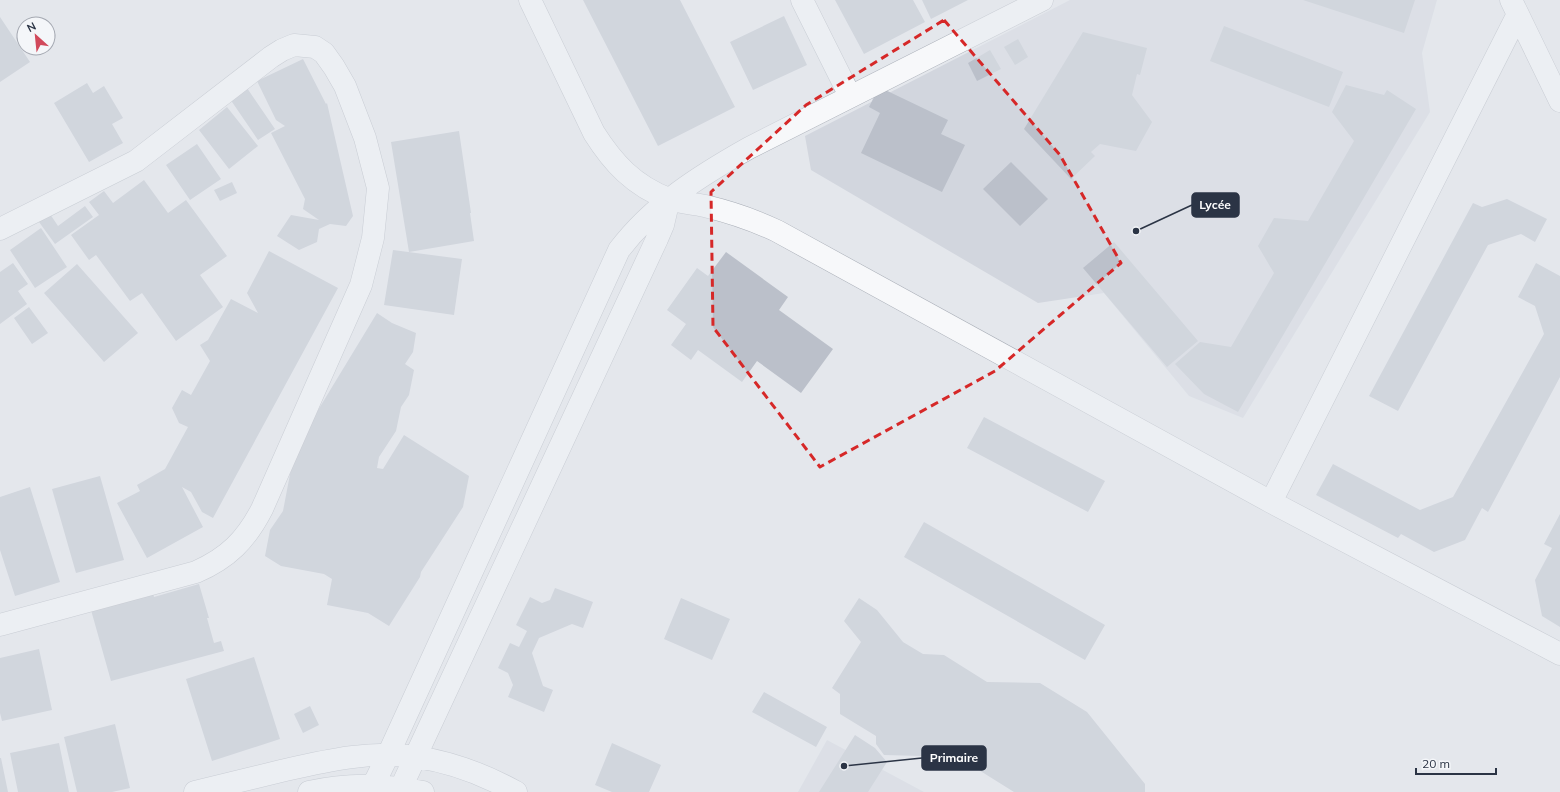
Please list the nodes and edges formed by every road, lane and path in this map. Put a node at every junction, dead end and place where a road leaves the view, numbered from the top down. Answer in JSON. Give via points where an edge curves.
{"nodes":[{"id":1,"x":530,"y":0,"type":"edge"},
{"id":2,"x":802,"y":0,"type":"edge"},
{"id":3,"x":1042,"y":0,"type":"edge"},
{"id":4,"x":1514,"y":7,"type":"edge"},
{"id":5,"x":850,"y":96,"type":"junction"},
{"id":6,"x":1560,"y":101,"type":"edge"},
{"id":7,"x":670,"y":199,"type":"junction"},
{"id":8,"x":0,"y":229,"type":"edge"},
{"id":9,"x":1271,"y":502,"type":"junction"},
{"id":10,"x":0,"y":625,"type":"edge"},
{"id":11,"x":1560,"y":654,"type":"edge"},
{"id":12,"x":388,"y":754,"type":"junction"},
{"id":13,"x":416,"y":756,"type":"junction"},
{"id":14,"x":371,"y":789,"type":"edge"},
{"id":15,"x":400,"y":790,"type":"edge"},
{"id":16,"x":195,"y":792,"type":"edge"},
{"id":17,"x":309,"y":792,"type":"edge"},
{"id":18,"x":424,"y":792,"type":"edge"},
{"id":19,"x":516,"y":792,"type":"edge"}],
"edges":[{"from":1,"to":7,"type":"street","via":[[594,133],[606,151],[618,166],[638,182]]},
{"from":2,"to":5,"type":"street"},
{"from":3,"to":5,"type":"street"},
{"from":4,"to":6,"type":"street"},
{"from":4,"to":9,"type":"street"},
{"from":5,"to":7,"type":"street","via":[[710,170]]},
{"from":7,"to":9,"type":"street","via":[[739,215],[777,231]]},
{"from":7,"to":12,"type":"street","via":[[633,231],[619,250]]},
{"from":7,"to":13,"type":"street","via":[[657,240]]},
{"from":8,"to":10,"type":"street","via":[[136,161],[271,57],[294,46],[315,47],[324,53],[334,67],[345,86],[365,138],[378,188],[373,238],[361,285],[262,509],[246,536],[223,558],[196,572]]},
{"from":9,"to":11,"type":"street"},
{"from":12,"to":13,"type":"street"},
{"from":12,"to":14,"type":"street"},
{"from":12,"to":16,"type":"street","via":[[328,760]]},
{"from":13,"to":15,"type":"street"},
{"from":13,"to":19,"type":"street","via":[[468,770]]},
{"from":14,"to":15,"type":"street"},
{"from":14,"to":17,"type":"street","via":[[350,786]]},
{"from":15,"to":18,"type":"street"}]}
